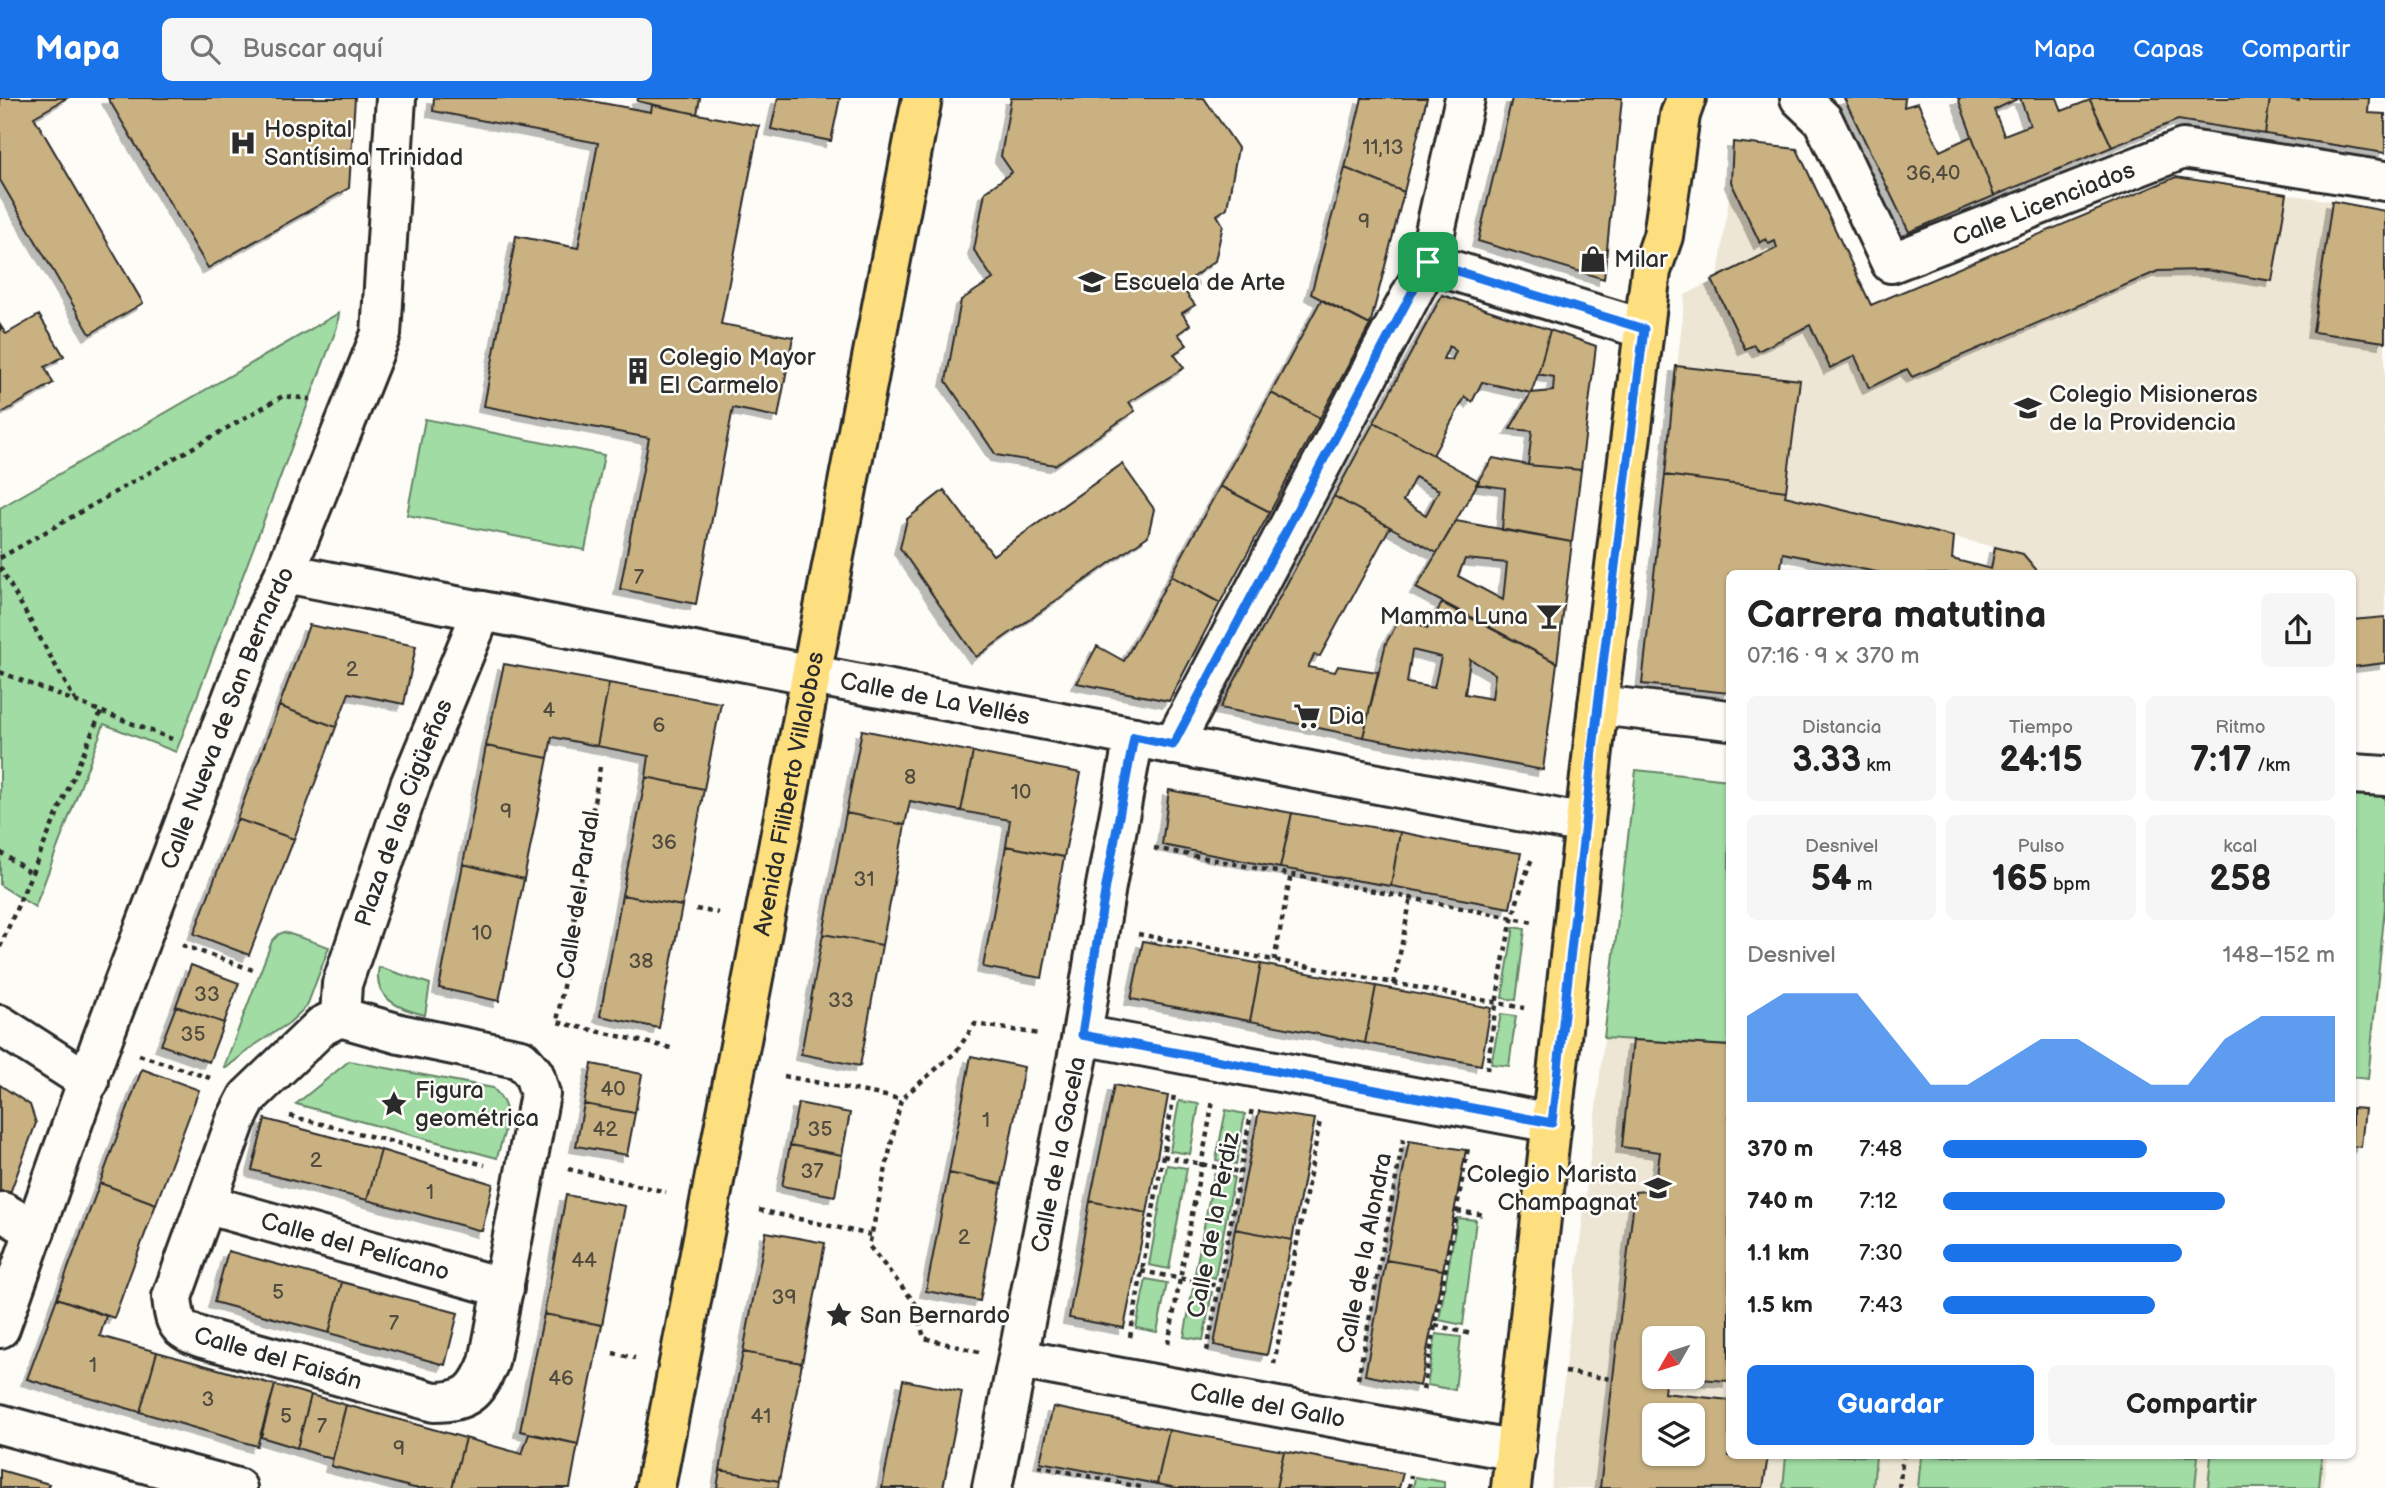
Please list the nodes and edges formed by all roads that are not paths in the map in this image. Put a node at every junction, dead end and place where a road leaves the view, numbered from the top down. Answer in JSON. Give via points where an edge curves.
{"nodes":[{"id":1,"x":396,"y":98,"type":"edge"},
{"id":2,"x":922,"y":98,"type":"edge"},
{"id":3,"x":1465,"y":98,"type":"edge"},
{"id":4,"x":1686,"y":98,"type":"edge"},
{"id":5,"x":1800,"y":98,"type":"edge"},
{"id":6,"x":2385,"y":181,"type":"edge"},
{"id":7,"x":1428,"y":262,"type":"junction"},
{"id":8,"x":1644,"y":329,"type":"junction"},
{"id":9,"x":285,"y":573,"type":"junction"},
{"id":10,"x":482,"y":611,"type":"junction"},
{"id":11,"x":810,"y":674,"type":"junction"},
{"id":12,"x":1598,"y":705,"type":"junction"},
{"id":13,"x":1726,"y":720,"type":"edge"},
{"id":14,"x":1134,"y":737,"type":"junction"},
{"id":15,"x":1173,"y":745,"type":"junction"},
{"id":16,"x":2356,"y":774,"type":"edge"},
{"id":17,"x":2385,"y":776,"type":"edge"},
{"id":18,"x":1585,"y":824,"type":"junction"},
{"id":19,"x":340,"y":1017,"type":"junction"},
{"id":20,"x":0,"y":1026,"type":"edge"},
{"id":21,"x":1082,"y":1035,"type":"junction"},
{"id":22,"x":89,"y":1082,"type":"junction"},
{"id":23,"x":1552,"y":1123,"type":"junction"},
{"id":24,"x":205,"y":1204,"type":"junction"},
{"id":25,"x":504,"y":1288,"type":"junction"},
{"id":26,"x":0,"y":1328,"type":"edge"},
{"id":27,"x":1018,"y":1359,"type":"junction"},
{"id":28,"x":0,"y":1424,"type":"edge"},
{"id":29,"x":1516,"y":1451,"type":"junction"},
{"id":30,"x":237,"y":1488,"type":"edge"},
{"id":31,"x":655,"y":1488,"type":"edge"},
{"id":32,"x":992,"y":1488,"type":"edge"},
{"id":33,"x":1511,"y":1488,"type":"edge"}],
"edges":[{"from":1,"to":9,"type":"street","name":"Calle Nueva de San Bernardo","via":[[381,334]]},
{"from":2,"to":11,"type":"main road","name":"Avenida Filiberto Villalobos"},
{"from":3,"to":7,"type":"street"},
{"from":4,"to":8,"type":"main road"},
{"from":5,"to":6,"type":"street","name":"Calle Licenciados","via":[[1823,120],[1891,263],[2183,149]]},
{"from":7,"to":8,"type":"street"},
{"from":7,"to":15,"type":"street"},
{"from":8,"to":12,"type":"main road"},
{"from":9,"to":10,"type":"street","name":"Calle de La Vellés"},
{"from":9,"to":22,"type":"street","name":"Calle Nueva de San Bernardo","via":[[262,620]]},
{"from":10,"to":11,"type":"street","name":"Calle de La Vellés"},
{"from":10,"to":19,"type":"street","name":"Plaza de las Cigüeñas","via":[[410,785],[342,984]]},
{"from":11,"to":14,"type":"street","name":"Calle de La Vellés"},
{"from":11,"to":31,"type":"main road","name":"Avenida Filiberto Villalobos"},
{"from":12,"to":13,"type":"street"},
{"from":12,"to":18,"type":"main road"},
{"from":14,"to":15,"type":"street","name":"Calle de La Vellés"},
{"from":14,"to":21,"type":"street","name":"Calle de la Gacela"},
{"from":15,"to":18,"type":"street","name":"Calle de La Vellés"},
{"from":16,"to":17,"type":"street"},
{"from":18,"to":23,"type":"main road"},
{"from":19,"to":24,"type":"street","name":"Calle del Faisán","via":[[321,1026],[247,1097]]},
{"from":19,"to":25,"type":"street","via":[[521,1059],[534,1074],[540,1094]]},
{"from":20,"to":22,"type":"street"},
{"from":21,"to":23,"type":"street"},
{"from":21,"to":27,"type":"street","name":"Calle de la Gacela"},
{"from":22,"to":26,"type":"street","name":"Calle Nueva de San Bernardo","via":[[19,1222]]},
{"from":23,"to":29,"type":"main road"},
{"from":24,"to":25,"type":"street","name":"Calle del Pelícano"},
{"from":24,"to":25,"type":"street","name":"Calle del Faisán","via":[[172,1297],[175,1322],[185,1332],[434,1402],[465,1398],[483,1378]]},
{"from":27,"to":29,"type":"street","name":"Calle del Gallo"},
{"from":27,"to":32,"type":"street","name":"Calle de la Gacela"},
{"from":28,"to":30,"type":"street"},
{"from":29,"to":33,"type":"main road"}]}
